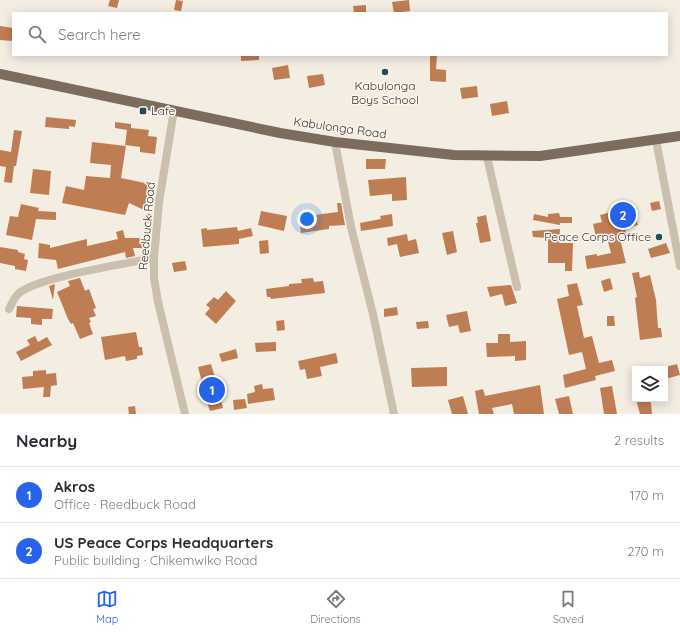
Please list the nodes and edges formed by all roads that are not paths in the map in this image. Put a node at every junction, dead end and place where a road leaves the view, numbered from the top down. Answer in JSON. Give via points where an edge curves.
{"nodes":[{"id":1,"x":0,"y":74,"type":"edge"},
{"id":2,"x":174,"y":110,"type":"junction"},
{"id":3,"x":680,"y":136,"type":"edge"},
{"id":4,"x":656,"y":140,"type":"junction"},
{"id":5,"x":335,"y":142,"type":"junction"},
{"id":6,"x":487,"y":156,"type":"junction"},
{"id":7,"x":154,"y":258,"type":"junction"},
{"id":8,"x":680,"y":266,"type":"edge"},
{"id":9,"x":517,"y":287,"type":"dead end"},
{"id":10,"x":9,"y":309,"type":"dead end"},
{"id":11,"x":185,"y":414,"type":"edge"},
{"id":12,"x":394,"y":414,"type":"edge"}],
"edges":[{"from":1,"to":2,"type":"main road","name":"Kabulonga Road"},
{"from":2,"to":5,"type":"main road","name":"Kabulonga Road","via":[[262,130]]},
{"from":2,"to":7,"type":"street","name":"Reedbuck Road","via":[[159,202]]},
{"from":3,"to":4,"type":"main road","name":"Kabulonga Road"},
{"from":4,"to":6,"type":"main road","name":"Kabulonga Road","via":[[540,156]]},
{"from":4,"to":8,"type":"street"},
{"from":5,"to":6,"type":"main road","name":"Kabulonga Road"},
{"from":5,"to":12,"type":"street","via":[[351,227]]},
{"from":6,"to":9,"type":"street"},
{"from":7,"to":10,"type":"street","via":[[55,279],[28,288],[18,294]]},
{"from":7,"to":11,"type":"street","name":"Reedbuck Road","via":[[158,302]]}]}
